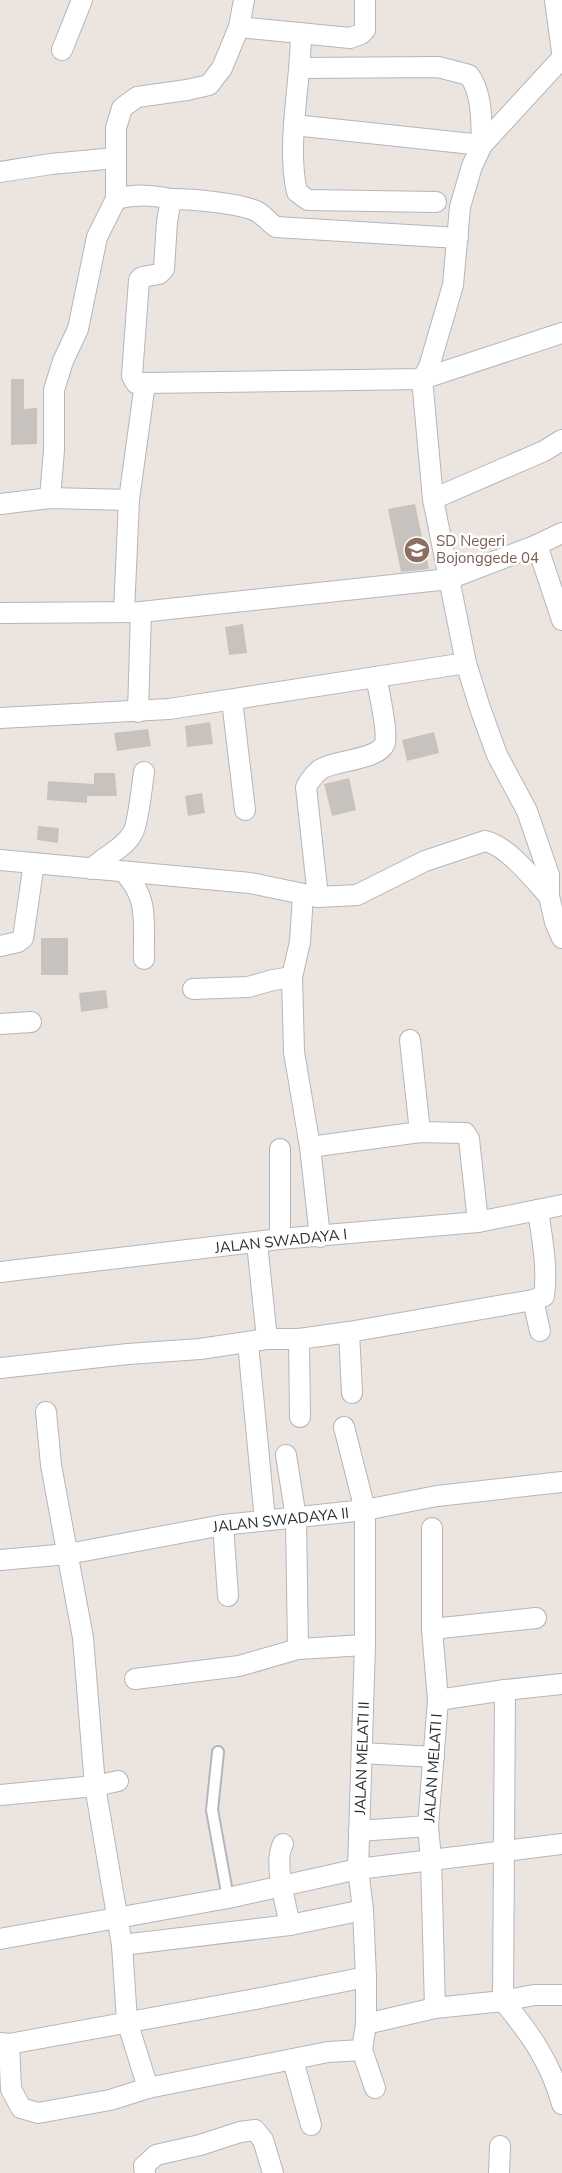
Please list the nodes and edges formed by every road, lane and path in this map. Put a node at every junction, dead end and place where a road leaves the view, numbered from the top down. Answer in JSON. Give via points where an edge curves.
{"nodes":[{"id":1,"x":82,"y":0,"type":"edge"},
{"id":2,"x":244,"y":0,"type":"edge"},
{"id":3,"x":364,"y":0,"type":"edge"},
{"id":4,"x":555,"y":0,"type":"edge"},
{"id":5,"x":239,"y":27,"type":"junction"},
{"id":6,"x":300,"y":33,"type":"junction"},
{"id":7,"x":62,"y":50,"type":"dead end"},
{"id":8,"x":562,"y":52,"type":"edge"},
{"id":9,"x":562,"y":58,"type":"edge"},
{"id":10,"x":300,"y":68,"type":"junction"},
{"id":11,"x":294,"y":125,"type":"junction"},
{"id":12,"x":482,"y":145,"type":"junction"},
{"id":13,"x":115,"y":158,"type":"junction"},
{"id":14,"x":0,"y":172,"type":"edge"},
{"id":15,"x":116,"y":199,"type":"junction"},
{"id":16,"x":171,"y":199,"type":"junction"},
{"id":17,"x":436,"y":202,"type":"dead end"},
{"id":18,"x":458,"y":238,"type":"junction"},
{"id":19,"x":562,"y":333,"type":"edge"},
{"id":20,"x":422,"y":379,"type":"junction"},
{"id":21,"x":145,"y":383,"type":"junction"},
{"id":22,"x":562,"y":440,"type":"edge"},
{"id":23,"x":50,"y":498,"type":"junction"},
{"id":24,"x":433,"y":499,"type":"junction"},
{"id":25,"x":129,"y":500,"type":"junction"},
{"id":26,"x":0,"y":504,"type":"edge"},
{"id":27,"x":562,"y":533,"type":"edge"},
{"id":28,"x":537,"y":545,"type":"junction"},
{"id":29,"x":449,"y":579,"type":"junction"},
{"id":30,"x":132,"y":612,"type":"junction"},
{"id":31,"x":0,"y":613,"type":"edge"},
{"id":32,"x":562,"y":620,"type":"edge"},
{"id":33,"x":466,"y":663,"type":"junction"},
{"id":34,"x":376,"y":677,"type":"junction"},
{"id":35,"x":232,"y":700,"type":"junction"},
{"id":36,"x":138,"y":712,"type":"junction"},
{"id":37,"x":0,"y":717,"type":"edge"},
{"id":38,"x":144,"y":772,"type":"dead end"},
{"id":39,"x":244,"y":810,"type":"dead end"},
{"id":40,"x":0,"y":860,"type":"edge"},
{"id":41,"x":34,"y":863,"type":"junction"},
{"id":42,"x":92,"y":869,"type":"junction"},
{"id":43,"x":124,"y":872,"type":"junction"},
{"id":44,"x":556,"y":894,"type":"edge"},
{"id":45,"x":310,"y":896,"type":"junction"},
{"id":46,"x":562,"y":938,"type":"edge"},
{"id":47,"x":0,"y":946,"type":"edge"},
{"id":48,"x":144,"y":959,"type":"dead end"},
{"id":49,"x":292,"y":977,"type":"junction"},
{"id":50,"x":193,"y":989,"type":"dead end"},
{"id":51,"x":32,"y":1022,"type":"dead end"},
{"id":52,"x":0,"y":1024,"type":"edge"},
{"id":53,"x":410,"y":1040,"type":"dead end"},
{"id":54,"x":420,"y":1132,"type":"junction"},
{"id":55,"x":310,"y":1147,"type":"junction"},
{"id":56,"x":280,"y":1149,"type":"dead end"},
{"id":57,"x":562,"y":1205,"type":"edge"},
{"id":58,"x":538,"y":1210,"type":"junction"},
{"id":59,"x":478,"y":1222,"type":"junction"},
{"id":60,"x":320,"y":1237,"type":"junction"},
{"id":61,"x":280,"y":1239,"type":"junction"},
{"id":62,"x":257,"y":1243,"type":"junction"},
{"id":63,"x":0,"y":1272,"type":"edge"},
{"id":64,"x":533,"y":1300,"type":"junction"},
{"id":65,"x":350,"y":1332,"type":"junction"},
{"id":66,"x":540,"y":1332,"type":"dead end"},
{"id":67,"x":299,"y":1339,"type":"junction"},
{"id":68,"x":258,"y":1341,"type":"junction"},
{"id":69,"x":0,"y":1368,"type":"edge"},
{"id":70,"x":352,"y":1394,"type":"dead end"},
{"id":71,"x":46,"y":1412,"type":"dead end"},
{"id":72,"x":300,"y":1417,"type":"dead end"},
{"id":73,"x":344,"y":1427,"type":"dead end"},
{"id":74,"x":286,"y":1455,"type":"dead end"},
{"id":75,"x":562,"y":1482,"type":"edge"},
{"id":76,"x":365,"y":1510,"type":"junction"},
{"id":77,"x":296,"y":1518,"type":"junction"},
{"id":78,"x":265,"y":1520,"type":"junction"},
{"id":79,"x":223,"y":1525,"type":"junction"},
{"id":80,"x":432,"y":1528,"type":"dead end"},
{"id":81,"x":68,"y":1554,"type":"junction"},
{"id":82,"x":0,"y":1560,"type":"edge"},
{"id":83,"x":228,"y":1596,"type":"dead end"},
{"id":84,"x":536,"y":1618,"type":"dead end"},
{"id":85,"x":432,"y":1629,"type":"junction"},
{"id":86,"x":365,"y":1645,"type":"junction"},
{"id":87,"x":298,"y":1650,"type":"junction"},
{"id":88,"x":135,"y":1679,"type":"dead end"},
{"id":89,"x":562,"y":1684,"type":"edge"},
{"id":90,"x":505,"y":1690,"type":"junction"},
{"id":91,"x":438,"y":1700,"type":"junction"},
{"id":92,"x":218,"y":1752,"type":"dead end"},
{"id":93,"x":362,"y":1753,"type":"junction"},
{"id":94,"x":434,"y":1757,"type":"junction"},
{"id":95,"x":118,"y":1781,"type":"dead end"},
{"id":96,"x":95,"y":1786,"type":"junction"},
{"id":97,"x":0,"y":1795,"type":"edge"},
{"id":98,"x":428,"y":1826,"type":"junction"},
{"id":99,"x":359,"y":1831,"type":"junction"},
{"id":100,"x":283,"y":1844,"type":"dead end"},
{"id":101,"x":562,"y":1844,"type":"edge"},
{"id":102,"x":503,"y":1851,"type":"junction"},
{"id":103,"x":431,"y":1859,"type":"junction"},
{"id":104,"x":358,"y":1869,"type":"junction"},
{"id":105,"x":282,"y":1885,"type":"junction"},
{"id":106,"x":228,"y":1898,"type":"junction"},
{"id":107,"x":363,"y":1910,"type":"junction"},
{"id":108,"x":116,"y":1919,"type":"junction"},
{"id":109,"x":290,"y":1925,"type":"junction"},
{"id":110,"x":0,"y":1939,"type":"edge"},
{"id":111,"x":122,"y":1945,"type":"junction"},
{"id":112,"x":366,"y":1977,"type":"junction"},
{"id":113,"x":562,"y":1995,"type":"edge"},
{"id":114,"x":503,"y":2001,"type":"junction"},
{"id":115,"x":435,"y":2008,"type":"junction"},
{"id":116,"x":128,"y":2022,"type":"junction"},
{"id":117,"x":366,"y":2024,"type":"junction"},
{"id":118,"x":4,"y":2043,"type":"edge"},
{"id":119,"x":362,"y":2050,"type":"junction"},
{"id":120,"x":293,"y":2060,"type":"junction"},
{"id":121,"x":148,"y":2088,"type":"junction"},
{"id":122,"x":375,"y":2088,"type":"dead end"},
{"id":123,"x":562,"y":2104,"type":"edge"},
{"id":124,"x":311,"y":2125,"type":"dead end"},
{"id":125,"x":500,"y":2146,"type":"dead end"},
{"id":126,"x":145,"y":2173,"type":"edge"},
{"id":127,"x":273,"y":2173,"type":"edge"},
{"id":128,"x":499,"y":2173,"type":"edge"}],
"edges":[{"from":1,"to":7,"type":"street"},
{"from":2,"to":5,"type":"street"},
{"from":3,"to":6,"type":"street","via":[[365,30],[361,34],[350,38]]},
{"from":4,"to":8,"type":"street"},
{"from":5,"to":6,"type":"street"},
{"from":5,"to":13,"type":"street","via":[[222,68],[209,85],[137,97],[122,108],[116,128]]},
{"from":6,"to":10,"type":"street"},
{"from":9,"to":12,"type":"street"},
{"from":10,"to":11,"type":"street"},
{"from":10,"to":12,"type":"street","via":[[438,67],[469,75],[478,93]]},
{"from":11,"to":12,"type":"street"},
{"from":11,"to":17,"type":"street","via":[[294,180],[297,192],[308,200]]},
{"from":12,"to":18,"type":"street","via":[[460,207]]},
{"from":13,"to":14,"type":"street"},
{"from":13,"to":15,"type":"street"},
{"from":15,"to":16,"type":"street","via":[[147,195]]},
{"from":15,"to":23,"type":"street","via":[[97,237],[78,329],[54,390]]},
{"from":16,"to":18,"type":"street","via":[[246,208],[258,212],[276,227]]},
{"from":16,"to":21,"type":"street","via":[[164,269],[140,280],[132,376],[136,383]]},
{"from":18,"to":20,"type":"street","via":[[453,285]]},
{"from":19,"to":20,"type":"street"},
{"from":20,"to":21,"type":"street"},
{"from":20,"to":24,"type":"street"},
{"from":21,"to":25,"type":"street"},
{"from":22,"to":24,"type":"street"},
{"from":23,"to":25,"type":"street"},
{"from":23,"to":26,"type":"street"},
{"from":24,"to":29,"type":"street"},
{"from":25,"to":30,"type":"street"},
{"from":27,"to":28,"type":"street"},
{"from":28,"to":29,"type":"street"},
{"from":28,"to":32,"type":"street"},
{"from":29,"to":30,"type":"street"},
{"from":29,"to":33,"type":"street"},
{"from":30,"to":31,"type":"street"},
{"from":30,"to":36,"type":"street"},
{"from":33,"to":34,"type":"street"},
{"from":33,"to":44,"type":"street","via":[[497,755],[527,811]]},
{"from":34,"to":35,"type":"street"},
{"from":34,"to":45,"type":"street","via":[[385,744],[378,752],[323,768],[306,787]]},
{"from":35,"to":36,"type":"street"},
{"from":35,"to":39,"type":"street"},
{"from":36,"to":37,"type":"street"},
{"from":38,"to":42,"type":"street","via":[[134,833]]},
{"from":40,"to":41,"type":"street"},
{"from":41,"to":42,"type":"street"},
{"from":41,"to":47,"type":"street","via":[[23,938]]},
{"from":42,"to":43,"type":"street"},
{"from":43,"to":45,"type":"street","via":[[250,883]]},
{"from":43,"to":48,"type":"street","via":[[136,885],[143,903]]},
{"from":44,"to":45,"type":"street","via":[[506,851],[485,841],[425,861],[357,895]]},
{"from":44,"to":46,"type":"street","via":[[555,922]]},
{"from":45,"to":49,"type":"street"},
{"from":49,"to":50,"type":"street","via":[[248,987]]},
{"from":49,"to":55,"type":"street","via":[[294,1052]]},
{"from":51,"to":52,"type":"street"},
{"from":53,"to":54,"type":"street"},
{"from":54,"to":55,"type":"street"},
{"from":54,"to":59,"type":"street","via":[[465,1133],[469,1139]]},
{"from":55,"to":60,"type":"street"},
{"from":56,"to":61,"type":"street"},
{"from":57,"to":58,"type":"street","name":"JALAN SWADAYA I"},
{"from":58,"to":59,"type":"street","name":"JALAN SWADAYA I"},
{"from":58,"to":64,"type":"street","via":[[545,1286],[544,1296]]},
{"from":59,"to":60,"type":"street","name":"JALAN SWADAYA I"},
{"from":60,"to":61,"type":"street","name":"JALAN SWADAYA I"},
{"from":61,"to":62,"type":"street","name":"JALAN SWADAYA I"},
{"from":62,"to":63,"type":"street","name":"JALAN SWADAYA I"},
{"from":62,"to":68,"type":"street"},
{"from":64,"to":65,"type":"street"},
{"from":64,"to":66,"type":"street"},
{"from":65,"to":67,"type":"street"},
{"from":65,"to":70,"type":"street"},
{"from":67,"to":68,"type":"street"},
{"from":67,"to":72,"type":"street"},
{"from":68,"to":69,"type":"street"},
{"from":68,"to":78,"type":"street"},
{"from":71,"to":81,"type":"street","via":[[51,1464]]},
{"from":73,"to":76,"type":"street","name":"JALAN MELATI II"},
{"from":74,"to":77,"type":"street"},
{"from":75,"to":76,"type":"street","name":"JALAN SWADAYA II","via":[[437,1496]]},
{"from":76,"to":77,"type":"street","name":"JALAN SWADAYA II"},
{"from":76,"to":86,"type":"street","name":"JALAN MELATI II"},
{"from":77,"to":78,"type":"street","name":"JALAN SWADAYA II"},
{"from":77,"to":87,"type":"street"},
{"from":78,"to":79,"type":"street","name":"JALAN SWADAYA II"},
{"from":79,"to":81,"type":"street","name":"JALAN SWADAYA II"},
{"from":79,"to":83,"type":"street"},
{"from":80,"to":85,"type":"street","name":"JALAN MELATI I"},
{"from":81,"to":82,"type":"street","name":"JALAN SWADAYA II"},
{"from":81,"to":96,"type":"street","via":[[83,1638]]},
{"from":84,"to":85,"type":"street"},
{"from":85,"to":91,"type":"street","name":"JALAN MELATI I"},
{"from":86,"to":87,"type":"street"},
{"from":86,"to":93,"type":"street","name":"JALAN MELATI II"},
{"from":87,"to":88,"type":"street","via":[[239,1666]]},
{"from":89,"to":90,"type":"street"},
{"from":90,"to":91,"type":"street"},
{"from":90,"to":102,"type":"street"},
{"from":91,"to":94,"type":"street","name":"JALAN MELATI I"},
{"from":92,"to":106,"type":"lane","via":[[212,1810]]},
{"from":93,"to":94,"type":"street"},
{"from":93,"to":99,"type":"street","name":"JALAN MELATI II"},
{"from":94,"to":98,"type":"street","name":"JALAN MELATI I"},
{"from":95,"to":96,"type":"street"},
{"from":96,"to":97,"type":"street"},
{"from":96,"to":108,"type":"street"},
{"from":98,"to":99,"type":"street"},
{"from":98,"to":103,"type":"street","name":"JALAN MELATI I"},
{"from":99,"to":104,"type":"street","name":"JALAN MELATI II"},
{"from":100,"to":105,"type":"street","via":[[279,1852]]},
{"from":101,"to":102,"type":"street"},
{"from":102,"to":103,"type":"street"},
{"from":102,"to":114,"type":"street"},
{"from":103,"to":104,"type":"street"},
{"from":103,"to":115,"type":"street","name":"JALAN MELATI I"},
{"from":104,"to":105,"type":"street"},
{"from":104,"to":107,"type":"street","name":"JALAN MELATI II"},
{"from":105,"to":106,"type":"street"},
{"from":105,"to":109,"type":"street"},
{"from":106,"to":108,"type":"street"},
{"from":107,"to":109,"type":"street"},
{"from":107,"to":112,"type":"street","name":"JALAN MELATI II"},
{"from":108,"to":110,"type":"street"},
{"from":108,"to":111,"type":"street"},
{"from":109,"to":111,"type":"street"},
{"from":111,"to":116,"type":"street"},
{"from":112,"to":116,"type":"street"},
{"from":112,"to":117,"type":"street","name":"JALAN MELATI II"},
{"from":113,"to":114,"type":"street"},
{"from":114,"to":115,"type":"street"},
{"from":114,"to":123,"type":"street","via":[[541,2051]]},
{"from":115,"to":117,"type":"street"},
{"from":116,"to":118,"type":"street"},
{"from":116,"to":121,"type":"street"},
{"from":117,"to":119,"type":"street","name":"JALAN MELATI II"},
{"from":118,"to":121,"type":"street","via":[[11,2089],[21,2108],[38,2113],[110,2100]]},
{"from":119,"to":120,"type":"street"},
{"from":119,"to":122,"type":"street","name":"JALAN MELATI II"},
{"from":120,"to":121,"type":"street"},
{"from":120,"to":124,"type":"street"},
{"from":125,"to":128,"type":"street"},
{"from":126,"to":127,"type":"street","via":[[144,2166],[156,2155],[255,2130],[263,2140]]}]}
